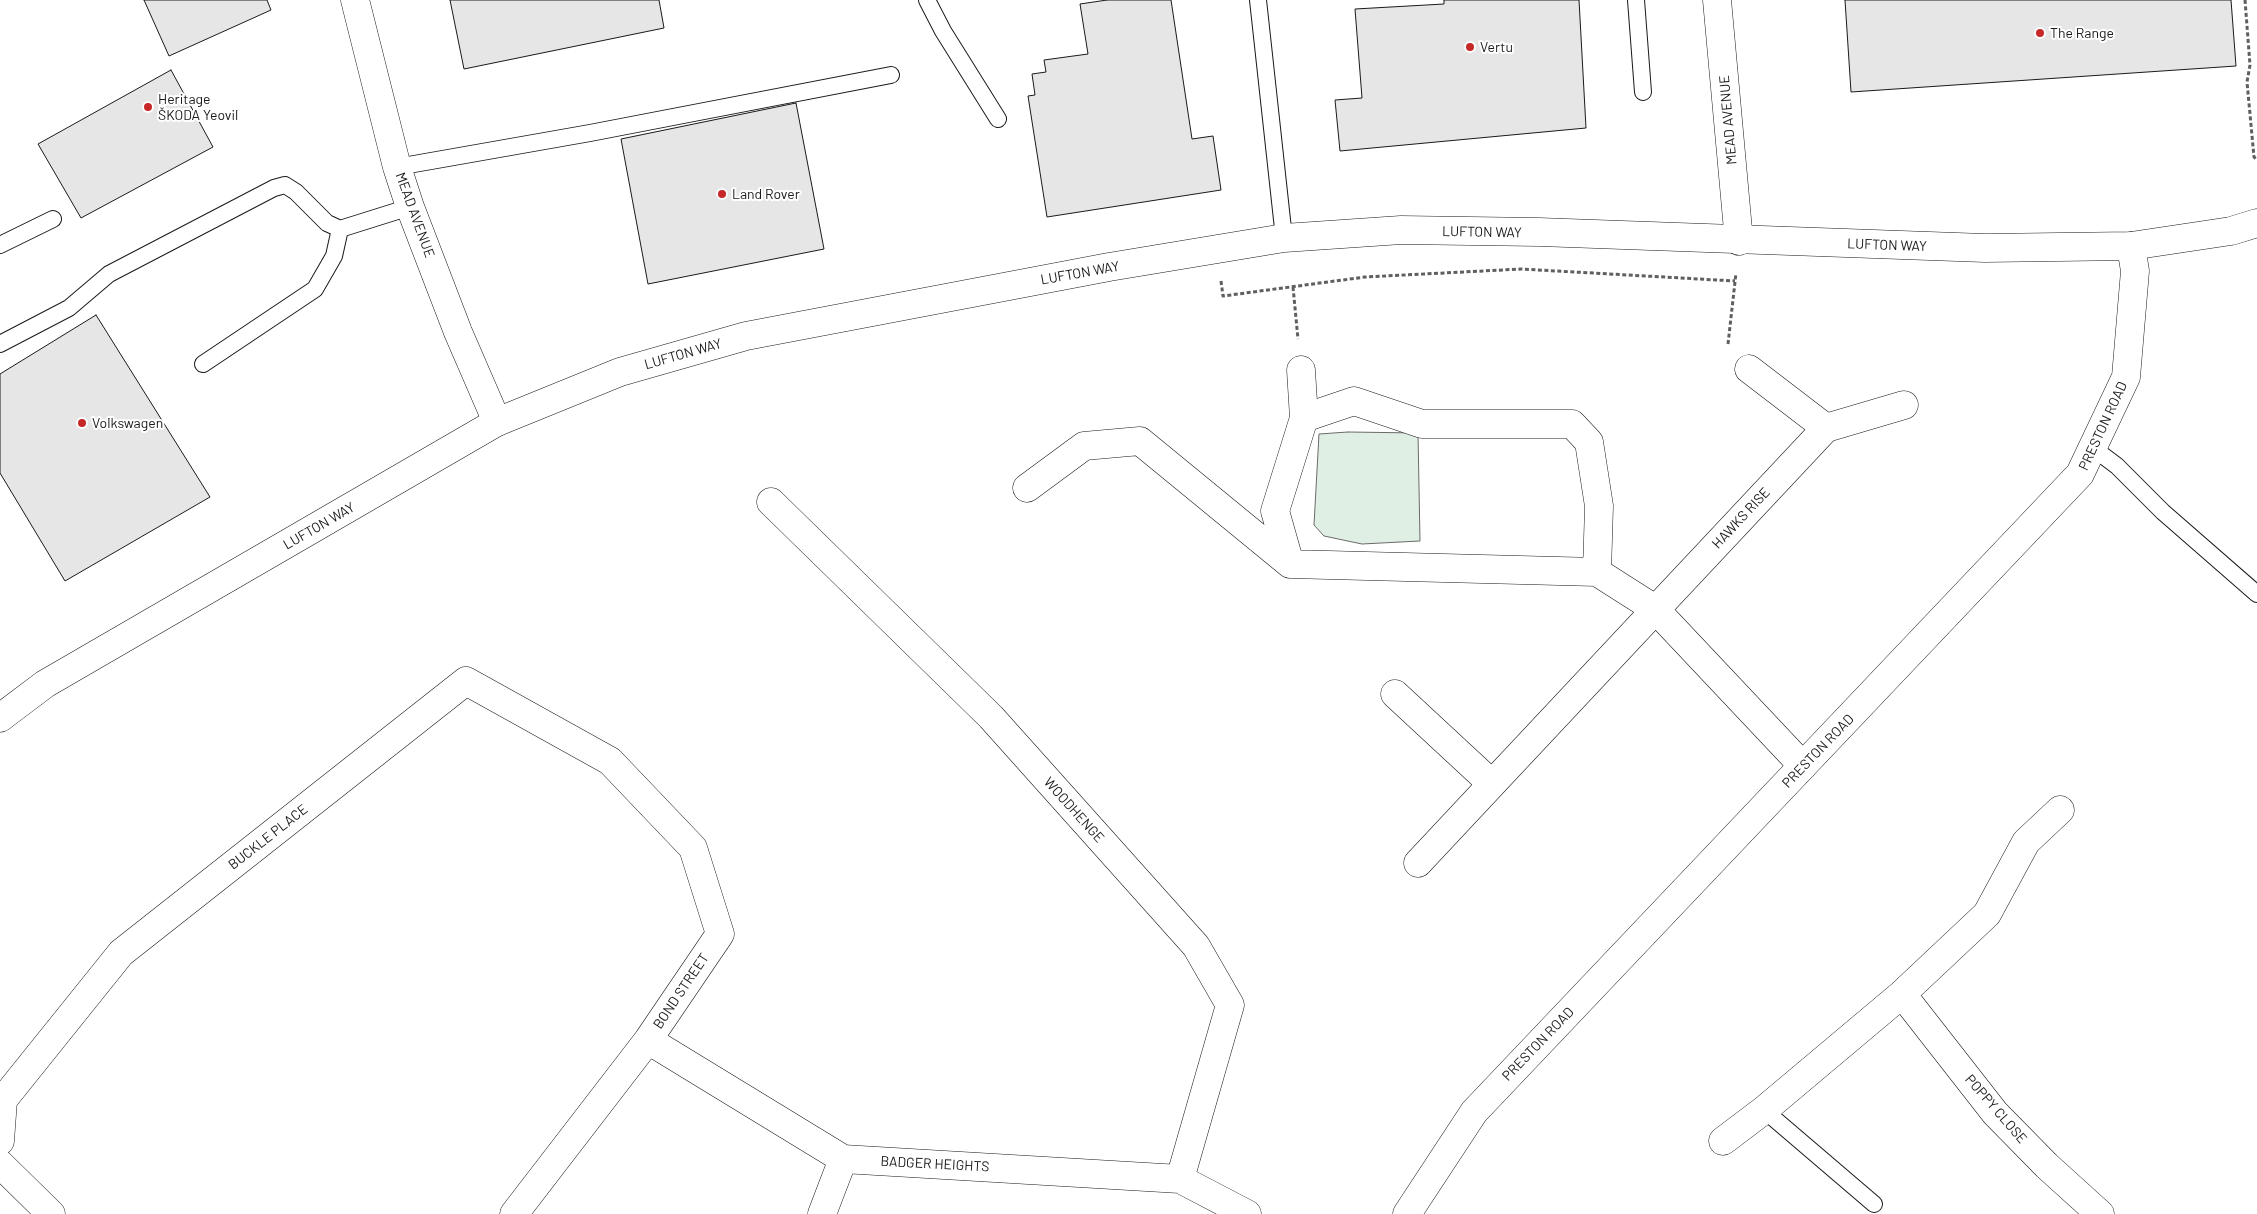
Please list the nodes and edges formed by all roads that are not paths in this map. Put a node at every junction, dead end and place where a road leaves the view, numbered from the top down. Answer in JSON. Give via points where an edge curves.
{"nodes":[{"id":1,"x":355,"y":0,"type":"edge"},
{"id":2,"x":927,"y":0,"type":"edge"},
{"id":3,"x":1258,"y":0,"type":"edge"},
{"id":4,"x":1636,"y":0,"type":"edge"},
{"id":5,"x":1717,"y":0,"type":"edge"},
{"id":6,"x":891,"y":74,"type":"dead end"},
{"id":7,"x":1642,"y":92,"type":"dead end"},
{"id":8,"x":998,"y":119,"type":"dead end"},
{"id":9,"x":397,"y":167,"type":"junction"},
{"id":10,"x":410,"y":207,"type":"junction"},
{"id":11,"x":53,"y":219,"type":"dead end"},
{"id":12,"x":2257,"y":223,"type":"edge"},
{"id":13,"x":340,"y":229,"type":"junction"},
{"id":14,"x":1284,"y":238,"type":"junction"},
{"id":15,"x":1739,"y":241,"type":"junction"},
{"id":16,"x":0,"y":245,"type":"edge"},
{"id":17,"x":2130,"y":246,"type":"junction"},
{"id":18,"x":0,"y":344,"type":"edge"},
{"id":19,"x":203,"y":364,"type":"dead end"},
{"id":20,"x":1749,"y":369,"type":"road end"},
{"id":21,"x":1301,"y":370,"type":"road end"},
{"id":22,"x":1904,"y":405,"type":"dead end"},
{"id":23,"x":1304,"y":418,"type":"junction"},
{"id":24,"x":497,"y":422,"type":"junction"},
{"id":25,"x":1826,"y":428,"type":"junction"},
{"id":26,"x":2093,"y":448,"type":"junction"},
{"id":27,"x":1027,"y":488,"type":"dead end"},
{"id":28,"x":771,"y":502,"type":"dead end"},
{"id":29,"x":1290,"y":564,"type":"junction"},
{"id":30,"x":1597,"y":572,"type":"junction"},
{"id":31,"x":2257,"y":594,"type":"edge"},
{"id":32,"x":1655,"y":609,"type":"junction"},
{"id":33,"x":1395,"y":694,"type":"dead end"},
{"id":34,"x":0,"y":718,"type":"edge"},
{"id":35,"x":610,"y":761,"type":"joint"},
{"id":36,"x":1803,"y":766,"type":"junction"},
{"id":37,"x":1492,"y":784,"type":"junction"},
{"id":38,"x":2060,"y":810,"type":"dead end"},
{"id":39,"x":1418,"y":863,"type":"dead end"},
{"id":40,"x":1902,"y":994,"type":"junction"},
{"id":41,"x":648,"y":1040,"type":"junction"},
{"id":42,"x":1764,"y":1110,"type":"junction"},
{"id":43,"x":1723,"y":1140,"type":"dead end"},
{"id":44,"x":0,"y":1141,"type":"edge"},
{"id":45,"x":843,"y":1159,"type":"junction"},
{"id":46,"x":0,"y":1164,"type":"edge"},
{"id":47,"x":1180,"y":1179,"type":"junction"},
{"id":48,"x":1874,"y":1204,"type":"dead end"},
{"id":49,"x":51,"y":1214,"type":"edge"},
{"id":50,"x":514,"y":1214,"type":"edge"},
{"id":51,"x":822,"y":1214,"type":"edge"},
{"id":52,"x":1247,"y":1214,"type":"edge"},
{"id":53,"x":1406,"y":1214,"type":"edge"},
{"id":54,"x":2100,"y":1214,"type":"edge"}],
"edges":[{"from":1,"to":9,"type":"street","name":"MEAD AVENUE"},
{"from":2,"to":8,"type":"lane"},
{"from":3,"to":14,"type":"lane"},
{"from":4,"to":7,"type":"lane"},
{"from":5,"to":15,"type":"street","name":"MEAD AVENUE"},
{"from":6,"to":9,"type":"lane"},
{"from":9,"to":10,"type":"street","name":"MEAD AVENUE"},
{"from":10,"to":13,"type":"lane"},
{"from":10,"to":24,"type":"street","name":"MEAD AVENUE"},
{"from":11,"to":16,"type":"lane"},
{"from":12,"to":17,"type":"street","name":"LUFTON WAY"},
{"from":13,"to":18,"type":"lane","via":[[327,223],[285,185],[274,188],[109,274],[69,308]]},
{"from":13,"to":19,"type":"lane","via":[[334,256],[316,289]]},
{"from":14,"to":15,"type":"street","name":"LUFTON WAY","via":[[1400,230],[1539,232]]},
{"from":14,"to":24,"type":"street","name":"LUFTON WAY","via":[[1109,267],[746,336],[620,372]]},
{"from":15,"to":17,"type":"street","name":"LUFTON WAY","via":[[1985,248]]},
{"from":17,"to":26,"type":"street","name":"PRESTON ROAD","via":[[2136,271],[2126,377]]},
{"from":20,"to":25,"type":"street"},
{"from":21,"to":23,"type":"street"},
{"from":22,"to":25,"type":"street"},
{"from":23,"to":29,"type":"street","via":[[1275,511]]},
{"from":23,"to":30,"type":"street","via":[[1354,401],[1422,424],[1572,424],[1589,442],[1599,506]]},
{"from":24,"to":34,"type":"street","name":"LUFTON WAY","via":[[45,684]]},
{"from":25,"to":32,"type":"street","name":"HAWKS RISE"},
{"from":26,"to":31,"type":"lane"},
{"from":26,"to":36,"type":"street","name":"PRESTON ROAD","via":[[2080,474]]},
{"from":27,"to":29,"type":"street","via":[[1084,446],[1140,441]]},
{"from":28,"to":47,"type":"street","name":"WOODHENGE","via":[[991,717],[1196,946],[1230,1005]]},
{"from":29,"to":30,"type":"street"},
{"from":30,"to":32,"type":"street"},
{"from":32,"to":36,"type":"street"},
{"from":32,"to":37,"type":"street","name":"HAWKS RISE"},
{"from":33,"to":37,"type":"street"},
{"from":35,"to":41,"type":"street","name":"BOND STREET","via":[[694,848],[720,934]]},
{"from":35,"to":44,"type":"street","name":"BUCKLE PLACE","via":[[466,681],[120,953],[3,1100]]},
{"from":36,"to":53,"type":"street","name":"PRESTON ROAD","via":[[1474,1112]]},
{"from":37,"to":39,"type":"street","name":"HAWKS RISE"},
{"from":38,"to":40,"type":"street","via":[[2026,842],[1987,914]]},
{"from":40,"to":42,"type":"street"},
{"from":40,"to":54,"type":"street","name":"POPPY CLOSE","via":[[1995,1113]]},
{"from":41,"to":45,"type":"street","name":"BADGER HEIGHTS"},
{"from":41,"to":50,"type":"street","name":"BOND STREET"},
{"from":42,"to":43,"type":"street"},
{"from":42,"to":48,"type":"lane"},
{"from":45,"to":47,"type":"street","name":"BADGER HEIGHTS"},
{"from":45,"to":51,"type":"street"},
{"from":46,"to":49,"type":"street"},
{"from":47,"to":52,"type":"street","name":"BADGER HEIGHTS"}]}
